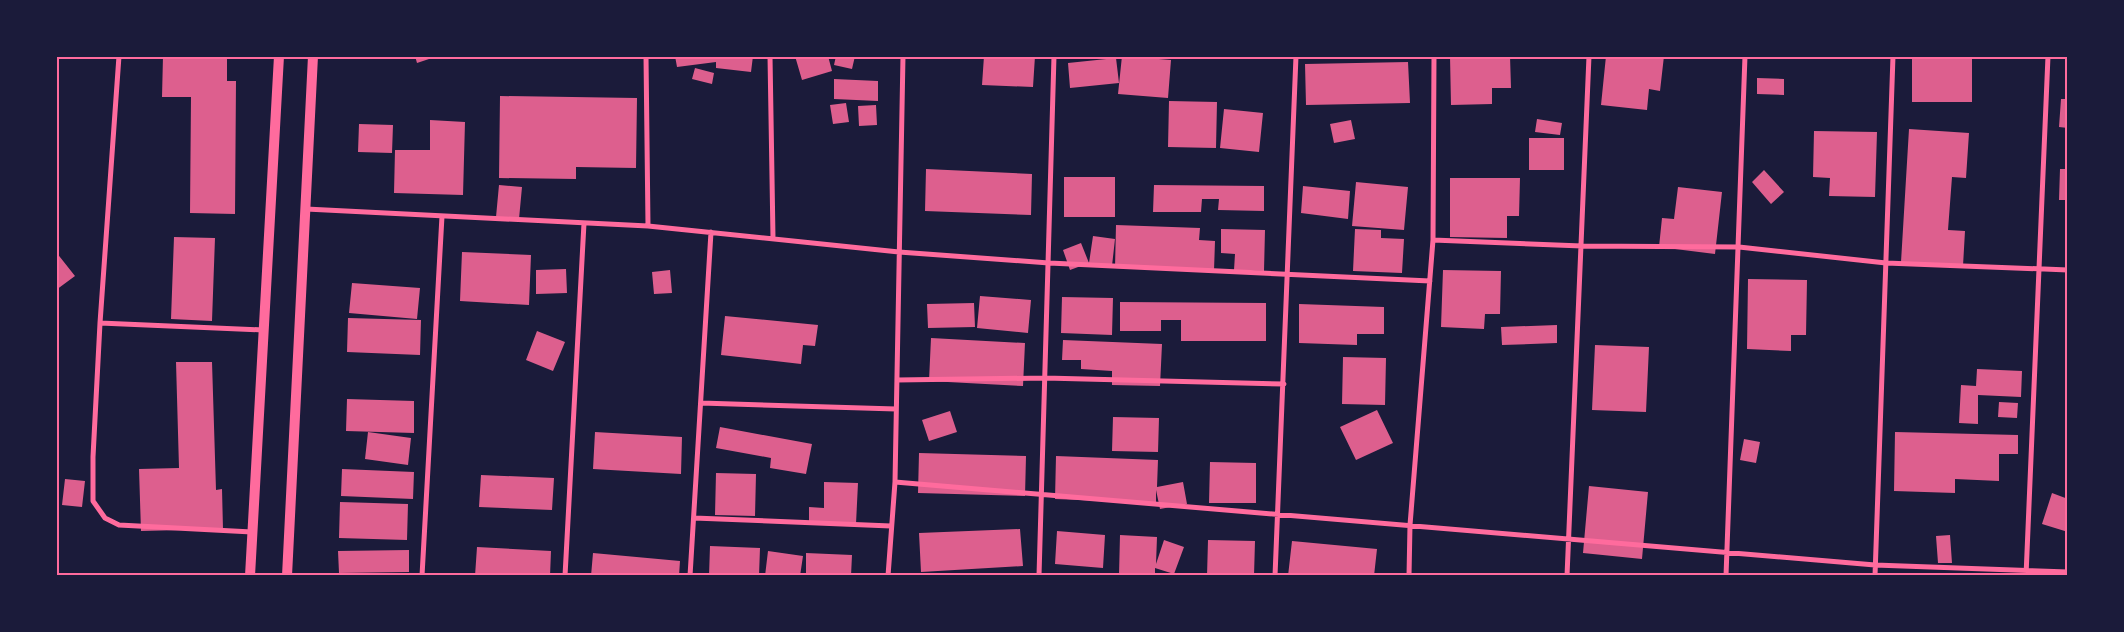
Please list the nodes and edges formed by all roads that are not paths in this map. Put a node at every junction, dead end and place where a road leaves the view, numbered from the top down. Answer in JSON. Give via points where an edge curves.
{"nodes":[{"id":1,"x":119,"y":56,"type":"edge"},
{"id":2,"x":279,"y":56,"type":"edge"},
{"id":3,"x":313,"y":56,"type":"edge"},
{"id":4,"x":646,"y":56,"type":"edge"},
{"id":5,"x":770,"y":56,"type":"edge"},
{"id":6,"x":903,"y":56,"type":"edge"},
{"id":7,"x":1054,"y":56,"type":"edge"},
{"id":8,"x":1296,"y":56,"type":"edge"},
{"id":9,"x":1434,"y":56,"type":"edge"},
{"id":10,"x":1589,"y":56,"type":"edge"},
{"id":11,"x":1745,"y":56,"type":"edge"},
{"id":12,"x":1893,"y":56,"type":"edge"},
{"id":13,"x":2048,"y":56,"type":"edge"},
{"id":14,"x":306,"y":209,"type":"junction"},
{"id":15,"x":442,"y":216,"type":"junction"},
{"id":16,"x":584,"y":223,"type":"junction"},
{"id":17,"x":648,"y":226,"type":"junction"},
{"id":18,"x":711,"y":232,"type":"junction"},
{"id":19,"x":773,"y":238,"type":"junction"},
{"id":20,"x":1433,"y":240,"type":"junction"},
{"id":21,"x":1582,"y":246,"type":"junction"},
{"id":22,"x":1739,"y":247,"type":"junction"},
{"id":23,"x":899,"y":252,"type":"junction"},
{"id":24,"x":1049,"y":263,"type":"junction"},
{"id":25,"x":1886,"y":263,"type":"junction"},
{"id":26,"x":2039,"y":270,"type":"junction"},
{"id":27,"x":2068,"y":270,"type":"edge"},
{"id":28,"x":1288,"y":274,"type":"junction"},
{"id":29,"x":1430,"y":281,"type":"junction"},
{"id":30,"x":100,"y":323,"type":"junction"},
{"id":31,"x":263,"y":330,"type":"junction"},
{"id":32,"x":1045,"y":378,"type":"junction"},
{"id":33,"x":897,"y":380,"type":"junction"},
{"id":34,"x":1284,"y":384,"type":"junction"},
{"id":35,"x":701,"y":402,"type":"junction"},
{"id":36,"x":896,"y":409,"type":"junction"},
{"id":37,"x":895,"y":482,"type":"junction"},
{"id":38,"x":1041,"y":494,"type":"junction"},
{"id":39,"x":1279,"y":514,"type":"junction"},
{"id":40,"x":694,"y":518,"type":"junction"},
{"id":41,"x":1410,"y":525,"type":"junction"},
{"id":42,"x":892,"y":526,"type":"junction"},
{"id":43,"x":252,"y":532,"type":"junction"},
{"id":44,"x":1568,"y":540,"type":"junction"},
{"id":45,"x":1727,"y":553,"type":"junction"},
{"id":46,"x":1875,"y":564,"type":"junction"},
{"id":47,"x":2068,"y":572,"type":"edge"},
{"id":48,"x":2026,"y":574,"type":"edge"},
{"id":49,"x":250,"y":576,"type":"edge"},
{"id":50,"x":287,"y":576,"type":"edge"},
{"id":51,"x":422,"y":576,"type":"edge"},
{"id":52,"x":565,"y":576,"type":"edge"},
{"id":53,"x":690,"y":576,"type":"edge"},
{"id":54,"x":888,"y":576,"type":"edge"},
{"id":55,"x":1039,"y":576,"type":"edge"},
{"id":56,"x":1276,"y":576,"type":"edge"},
{"id":57,"x":1409,"y":576,"type":"edge"},
{"id":58,"x":1567,"y":576,"type":"edge"},
{"id":59,"x":1726,"y":576,"type":"edge"},
{"id":60,"x":1875,"y":576,"type":"edge"}],
"edges":[{"from":1,"to":30,"type":"street"},
{"from":2,"to":31,"type":"main road"},
{"from":3,"to":14,"type":"main road"},
{"from":4,"to":17,"type":"street"},
{"from":5,"to":19,"type":"street"},
{"from":6,"to":23,"type":"street"},
{"from":7,"to":24,"type":"street"},
{"from":8,"to":28,"type":"street"},
{"from":9,"to":20,"type":"street"},
{"from":10,"to":21,"type":"street"},
{"from":11,"to":22,"type":"street"},
{"from":12,"to":25,"type":"street"},
{"from":13,"to":26,"type":"street"},
{"from":14,"to":15,"type":"street"},
{"from":14,"to":50,"type":"main road"},
{"from":15,"to":16,"type":"street"},
{"from":15,"to":51,"type":"street"},
{"from":16,"to":17,"type":"street"},
{"from":16,"to":52,"type":"street"},
{"from":17,"to":18,"type":"street"},
{"from":18,"to":19,"type":"street"},
{"from":18,"to":35,"type":"street"},
{"from":19,"to":23,"type":"street"},
{"from":20,"to":21,"type":"street"},
{"from":20,"to":29,"type":"street"},
{"from":21,"to":22,"type":"street"},
{"from":21,"to":44,"type":"street"},
{"from":22,"to":25,"type":"street"},
{"from":22,"to":45,"type":"street"},
{"from":23,"to":24,"type":"street"},
{"from":23,"to":33,"type":"street"},
{"from":24,"to":28,"type":"street"},
{"from":24,"to":32,"type":"street"},
{"from":25,"to":26,"type":"street"},
{"from":25,"to":46,"type":"street"},
{"from":26,"to":27,"type":"street"},
{"from":26,"to":48,"type":"street"},
{"from":28,"to":29,"type":"street"},
{"from":28,"to":34,"type":"street"},
{"from":29,"to":41,"type":"street"},
{"from":30,"to":31,"type":"street"},
{"from":30,"to":43,"type":"street","via":[[93,501],[104,518],[119,524]]},
{"from":31,"to":43,"type":"main road"},
{"from":32,"to":33,"type":"street"},
{"from":32,"to":34,"type":"street"},
{"from":32,"to":38,"type":"street"},
{"from":33,"to":36,"type":"street"},
{"from":34,"to":39,"type":"street"},
{"from":35,"to":36,"type":"street"},
{"from":35,"to":40,"type":"street"},
{"from":36,"to":37,"type":"street"},
{"from":37,"to":38,"type":"street"},
{"from":37,"to":42,"type":"street"},
{"from":38,"to":39,"type":"street"},
{"from":38,"to":55,"type":"street"},
{"from":39,"to":41,"type":"street"},
{"from":39,"to":56,"type":"street"},
{"from":40,"to":42,"type":"street"},
{"from":40,"to":53,"type":"street"},
{"from":41,"to":44,"type":"street"},
{"from":41,"to":57,"type":"street"},
{"from":42,"to":54,"type":"street"},
{"from":43,"to":49,"type":"main road"},
{"from":44,"to":45,"type":"street"},
{"from":44,"to":58,"type":"street"},
{"from":45,"to":46,"type":"street"},
{"from":45,"to":59,"type":"street"},
{"from":46,"to":48,"type":"street"},
{"from":46,"to":60,"type":"street"},
{"from":47,"to":48,"type":"street"}]}
